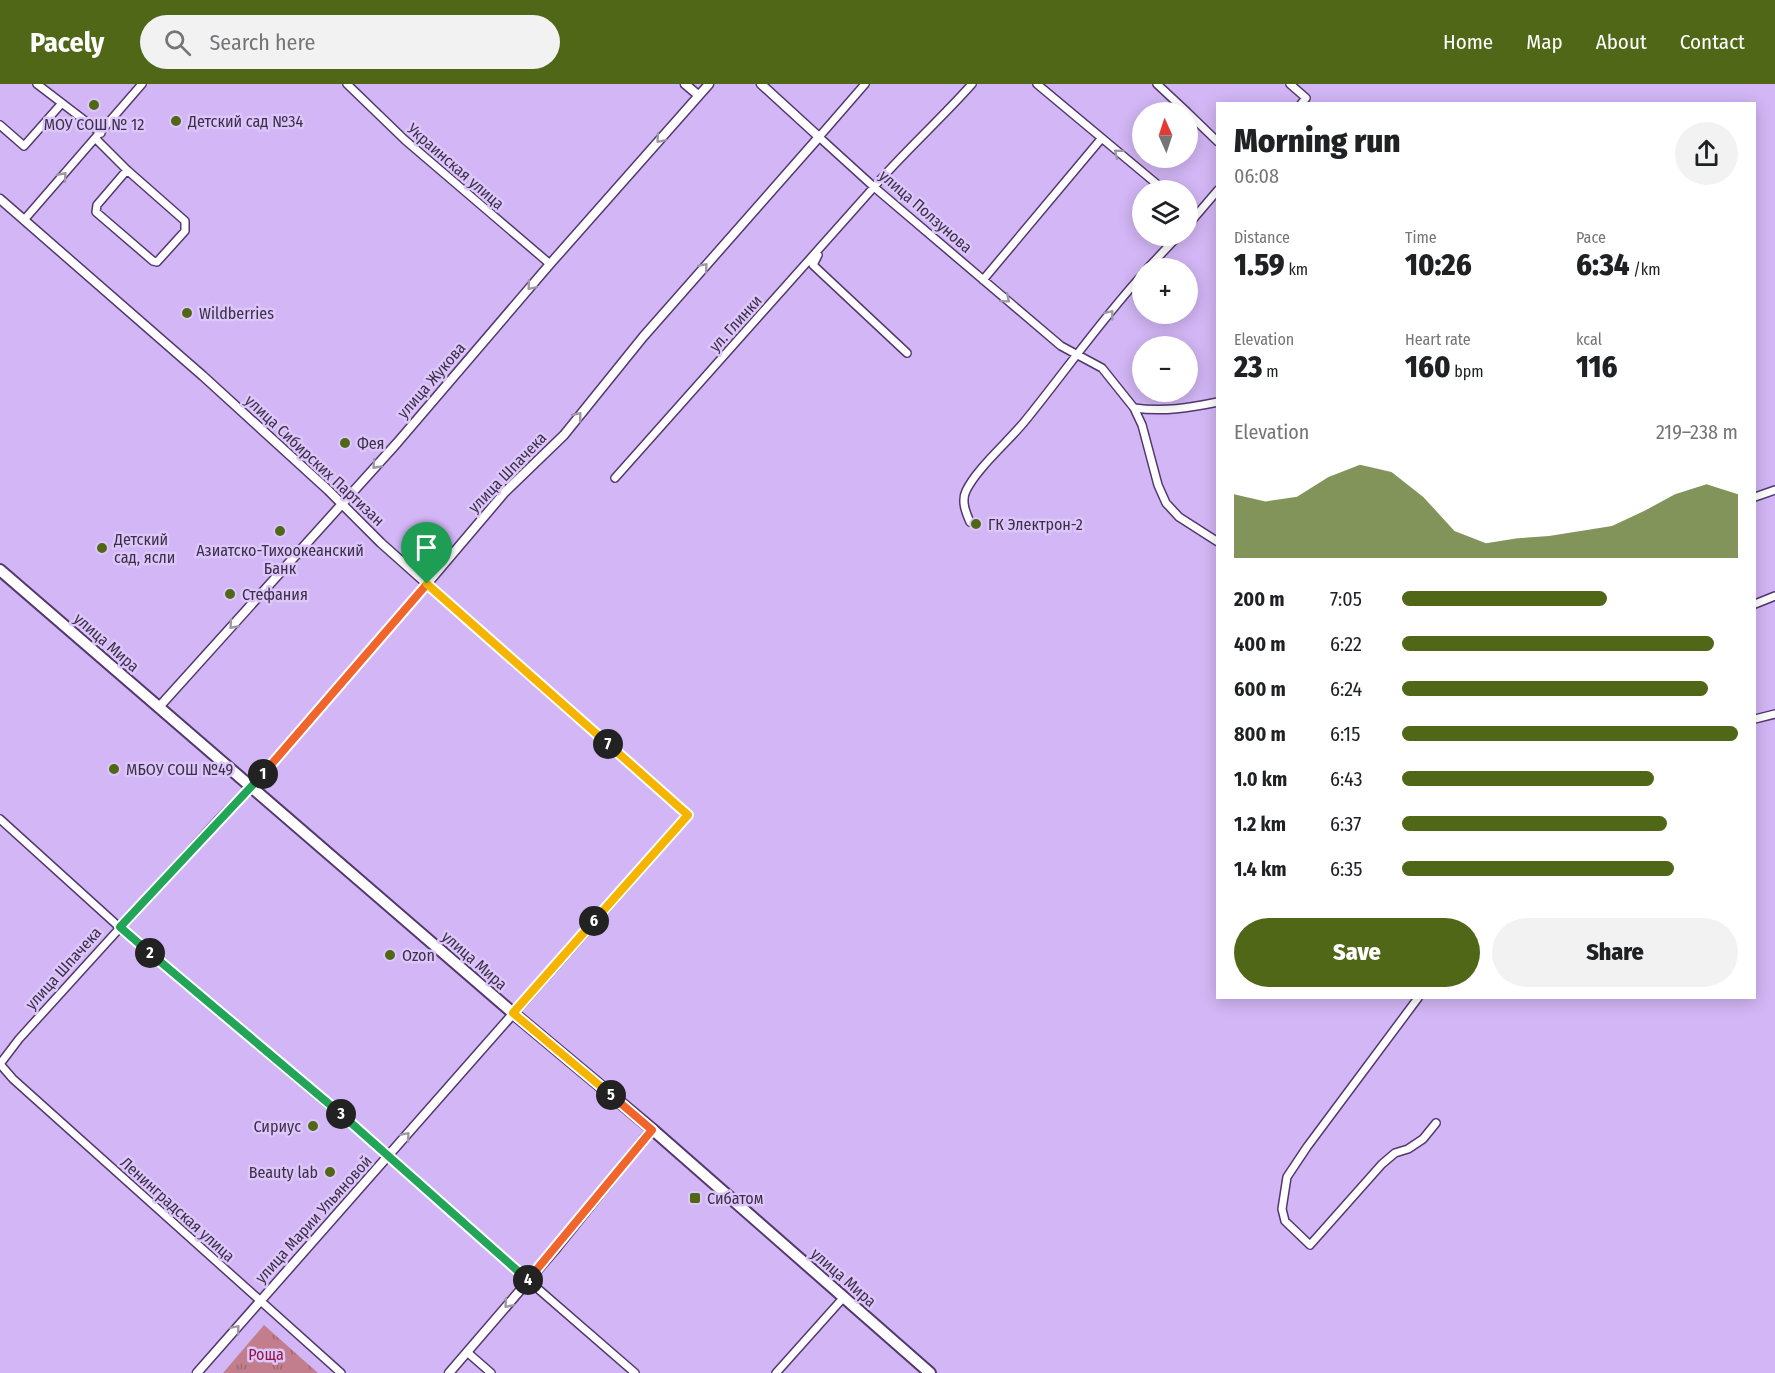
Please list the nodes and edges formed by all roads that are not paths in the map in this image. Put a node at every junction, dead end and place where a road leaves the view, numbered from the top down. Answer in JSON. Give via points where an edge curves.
{"nodes":[{"id":1,"x":38,"y":84,"type":"edge"},
{"id":2,"x":142,"y":84,"type":"edge"},
{"id":3,"x":347,"y":84,"type":"edge"},
{"id":4,"x":685,"y":84,"type":"edge"},
{"id":5,"x":709,"y":84,"type":"edge"},
{"id":6,"x":761,"y":84,"type":"edge"},
{"id":7,"x":864,"y":84,"type":"edge"},
{"id":8,"x":972,"y":84,"type":"edge"},
{"id":9,"x":1037,"y":84,"type":"edge"},
{"id":10,"x":1157,"y":84,"type":"edge"},
{"id":11,"x":1290,"y":84,"type":"edge"},
{"id":12,"x":698,"y":95,"type":"junction"},
{"id":13,"x":1304,"y":101,"type":"edge"},
{"id":14,"x":1176,"y":102,"type":"edge"},
{"id":15,"x":62,"y":103,"type":"junction"},
{"id":16,"x":1198,"y":123,"type":"edge"},
{"id":17,"x":0,"y":125,"type":"edge"},
{"id":18,"x":99,"y":136,"type":"junction"},
{"id":19,"x":819,"y":137,"type":"junction"},
{"id":20,"x":1101,"y":139,"type":"junction"},
{"id":21,"x":1216,"y":140,"type":"edge"},
{"id":22,"x":127,"y":170,"type":"junction"},
{"id":23,"x":1152,"y":180,"type":"edge"},
{"id":24,"x":874,"y":187,"type":"junction"},
{"id":25,"x":1216,"y":192,"type":"edge"},
{"id":26,"x":0,"y":199,"type":"edge"},
{"id":27,"x":1198,"y":213,"type":"edge"},
{"id":28,"x":24,"y":220,"type":"junction"},
{"id":29,"x":1169,"y":246,"type":"edge"},
{"id":30,"x":1157,"y":258,"type":"edge"},
{"id":31,"x":550,"y":264,"type":"junction"},
{"id":32,"x":983,"y":280,"type":"junction"},
{"id":33,"x":1132,"y":287,"type":"edge"},
{"id":34,"x":907,"y":353,"type":"dead end"},
{"id":35,"x":1077,"y":354,"type":"junction"},
{"id":36,"x":1216,"y":402,"type":"edge"},
{"id":37,"x":1134,"y":408,"type":"junction"},
{"id":38,"x":615,"y":477,"type":"dead end"},
{"id":39,"x":1775,"y":490,"type":"edge"},
{"id":40,"x":1756,"y":497,"type":"edge"},
{"id":41,"x":342,"y":504,"type":"junction"},
{"id":42,"x":970,"y":522,"type":"dead end"},
{"id":43,"x":1216,"y":541,"type":"edge"},
{"id":44,"x":0,"y":570,"type":"edge"},
{"id":45,"x":427,"y":584,"type":"junction"},
{"id":46,"x":1775,"y":596,"type":"edge"},
{"id":47,"x":1756,"y":604,"type":"edge"},
{"id":48,"x":159,"y":707,"type":"junction"},
{"id":49,"x":1775,"y":714,"type":"edge"},
{"id":50,"x":1756,"y":719,"type":"edge"},
{"id":51,"x":251,"y":787,"type":"junction"},
{"id":52,"x":688,"y":815,"type":"joint"},
{"id":53,"x":0,"y":819,"type":"edge"},
{"id":54,"x":120,"y":927,"type":"junction"},
{"id":55,"x":1417,"y":999,"type":"edge"},
{"id":56,"x":513,"y":1013,"type":"junction"},
{"id":57,"x":0,"y":1064,"type":"edge"},
{"id":58,"x":11,"y":1076,"type":"junction"},
{"id":59,"x":0,"y":1079,"type":"edge"},
{"id":60,"x":1436,"y":1123,"type":"dead end"},
{"id":61,"x":652,"y":1130,"type":"junction"},
{"id":62,"x":389,"y":1155,"type":"junction"},
{"id":63,"x":529,"y":1281,"type":"junction"},
{"id":64,"x":844,"y":1297,"type":"junction"},
{"id":65,"x":261,"y":1300,"type":"junction"},
{"id":66,"x":467,"y":1352,"type":"junction"},
{"id":67,"x":197,"y":1373,"type":"edge"},
{"id":68,"x":341,"y":1373,"type":"edge"},
{"id":69,"x":449,"y":1373,"type":"edge"},
{"id":70,"x":491,"y":1373,"type":"edge"},
{"id":71,"x":635,"y":1373,"type":"edge"},
{"id":72,"x":776,"y":1373,"type":"edge"},
{"id":73,"x":930,"y":1373,"type":"edge"}],
"edges":[{"from":1,"to":15,"type":"street"},
{"from":2,"to":18,"type":"street"},
{"from":3,"to":31,"type":"street","name":"Украинская улица","via":[[405,140]]},
{"from":4,"to":12,"type":"street"},
{"from":5,"to":12,"type":"street"},
{"from":6,"to":19,"type":"street","name":"улица Ползунова"},
{"from":7,"to":19,"type":"street","name":"улица Шпачека"},
{"from":8,"to":24,"type":"street"},
{"from":9,"to":20,"type":"street"},
{"from":10,"to":14,"type":"street"},
{"from":11,"to":13,"type":"street"},
{"from":12,"to":31,"type":"street","name":"улица Жукова","one_way":true},
{"from":15,"to":17,"type":"street","via":[[24,146]]},
{"from":15,"to":18,"type":"street"},
{"from":16,"to":21,"type":"street"},
{"from":18,"to":22,"type":"street"},
{"from":28,"to":18,"type":"street","one_way":true},
{"from":19,"to":24,"type":"street","name":"улица Ползунова"},
{"from":45,"to":19,"type":"street","name":"улица Шпачека","one_way":true,"via":[[506,492],[564,435],[643,337]]},
{"from":23,"to":20,"type":"street","one_way":true},
{"from":20,"to":32,"type":"street"},
{"from":22,"to":22,"type":"street","via":[[186,221],[185,231],[157,262],[96,212],[97,205]]},
{"from":24,"to":32,"type":"street","name":"улица Ползунова"},
{"from":24,"to":34,"type":"street","via":[[813,265]]},
{"from":24,"to":38,"type":"street","name":"ул. Глинки"},
{"from":25,"to":27,"type":"street"},
{"from":26,"to":28,"type":"street","name":"улица Сибирских Партизан"},
{"from":28,"to":41,"type":"street","name":"улица Сибирских Партизан"},
{"from":29,"to":30,"type":"street"},
{"from":31,"to":41,"type":"street","name":"улица Жукова","one_way":true},
{"from":32,"to":35,"type":"street","name":"улица Ползунова","one_way":true,"via":[[1061,346]]},
{"from":35,"to":33,"type":"street","one_way":true},
{"from":35,"to":37,"type":"street","name":"улица Ползунова","via":[[1102,368]]},
{"from":35,"to":42,"type":"street","via":[[1024,423],[973,480],[964,502]]},
{"from":36,"to":37,"type":"street","via":[[1176,411]]},
{"from":37,"to":43,"type":"street","name":"улица Ползунова","via":[[1167,503],[1179,517]]},
{"from":39,"to":40,"type":"street"},
{"from":41,"to":45,"type":"street","name":"улица Сибирских Партизан"},
{"from":41,"to":48,"type":"street","name":"улица Жукова","one_way":true},
{"from":44,"to":48,"type":"main road","name":"улица Мира"},
{"from":45,"to":51,"type":"street","name":"улица Шпачека"},
{"from":45,"to":52,"type":"street","name":"улица Сибирских Партизан"},
{"from":46,"to":47,"type":"street"},
{"from":48,"to":51,"type":"main road","name":"улица Мира"},
{"from":49,"to":50,"type":"street"},
{"from":51,"to":54,"type":"street","name":"улица Шпачека"},
{"from":51,"to":56,"type":"main road","name":"улица Мира"},
{"from":52,"to":56,"type":"street","name":"улица Марии Ульяновой"},
{"from":53,"to":54,"type":"street"},
{"from":54,"to":57,"type":"street","name":"улица Шпачека"},
{"from":54,"to":62,"type":"street"},
{"from":55,"to":60,"type":"street","via":[[1287,1177],[1282,1209],[1285,1221],[1310,1245],[1382,1164],[1423,1139]]},
{"from":56,"to":61,"type":"main road","name":"улица Мира"},
{"from":62,"to":56,"type":"street","name":"улица Марии Ульяновой","one_way":true},
{"from":57,"to":58,"type":"street","name":"Ленинградская улица"},
{"from":58,"to":59,"type":"street"},
{"from":58,"to":65,"type":"street","name":"Ленинградская улица"},
{"from":61,"to":63,"type":"street"},
{"from":61,"to":64,"type":"main road","name":"улица Мира"},
{"from":62,"to":63,"type":"street"},
{"from":62,"to":65,"type":"street","name":"улица Марии Ульяновой"},
{"from":63,"to":66,"type":"street","one_way":true},
{"from":63,"to":71,"type":"street"},
{"from":64,"to":72,"type":"street"},
{"from":64,"to":73,"type":"main road","name":"улица Мира"},
{"from":67,"to":65,"type":"street","name":"улица Марии Ульяновой","one_way":true},
{"from":65,"to":68,"type":"street","name":"Ленинградская улица"},
{"from":66,"to":69,"type":"street"},
{"from":66,"to":70,"type":"street"}]}
